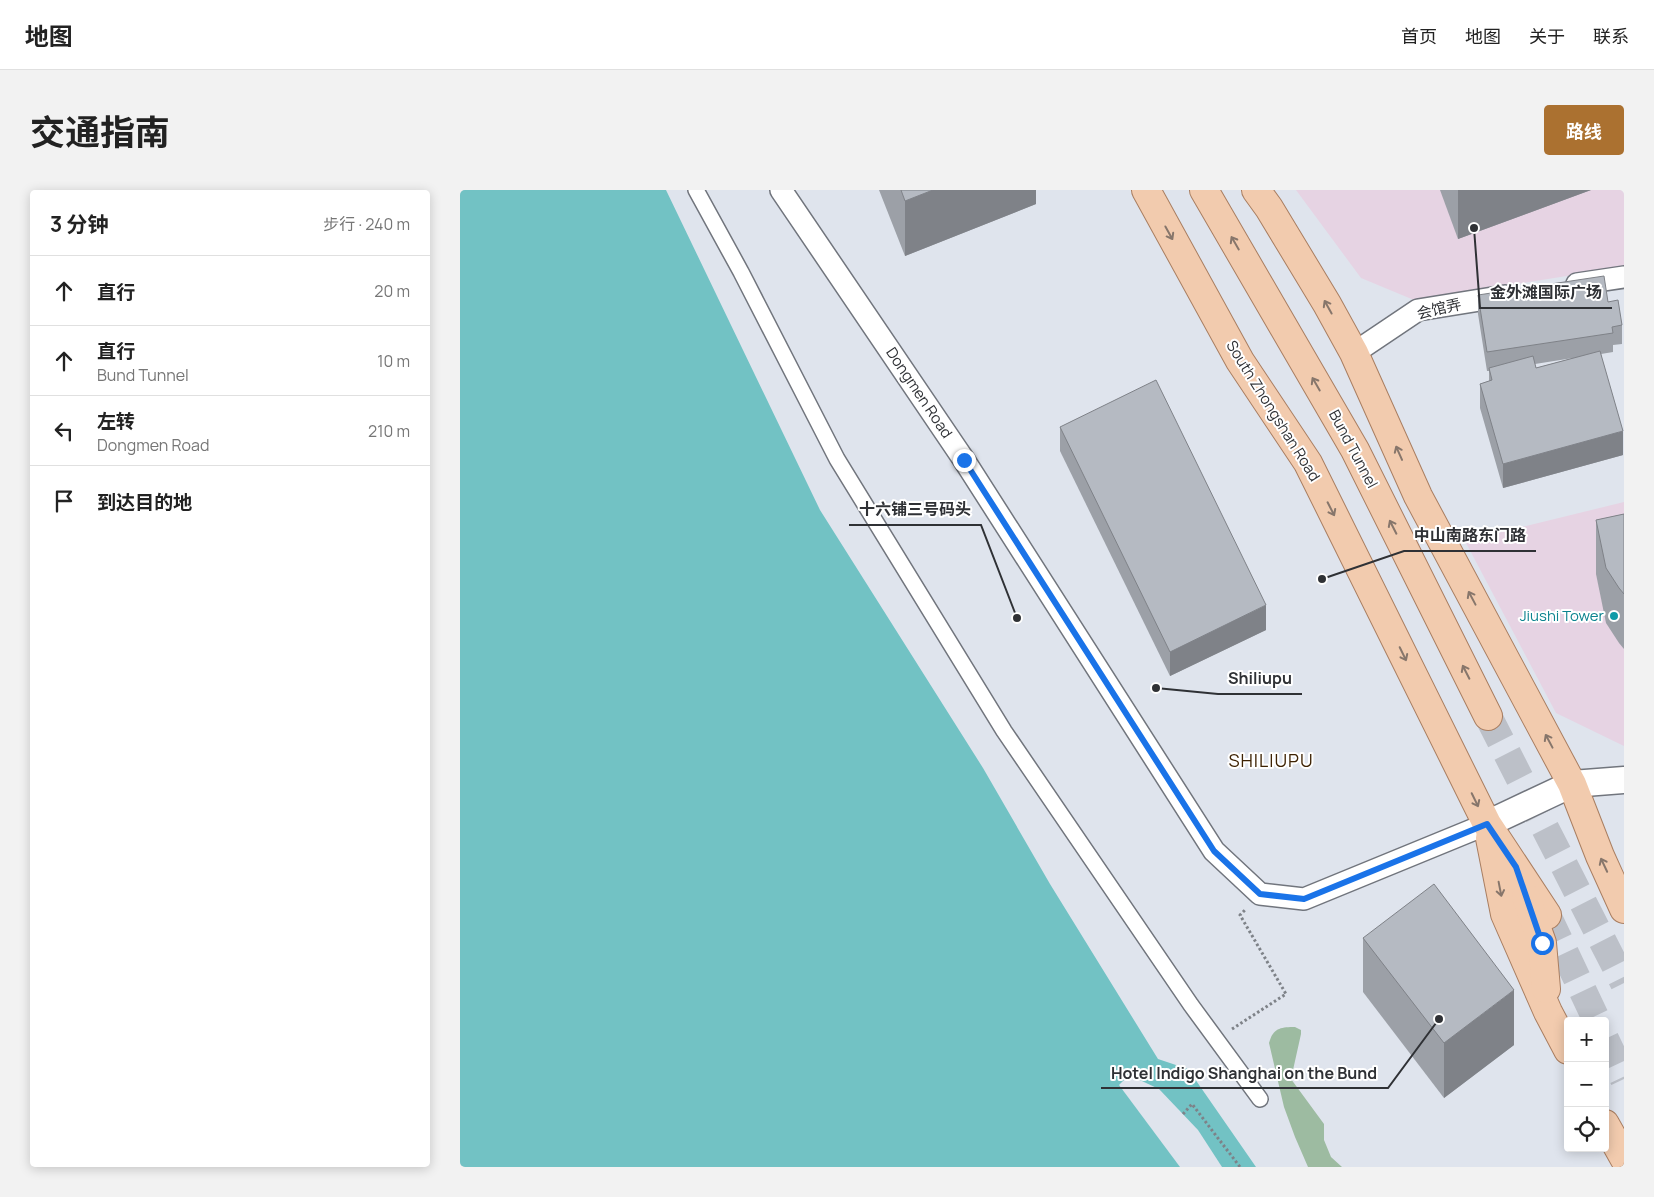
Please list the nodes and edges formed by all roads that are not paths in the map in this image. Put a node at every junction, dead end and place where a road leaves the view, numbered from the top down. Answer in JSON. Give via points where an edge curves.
{"nodes":[{"id":1,"x":696,"y":190,"type":"edge"},
{"id":2,"x":781,"y":190,"type":"edge"},
{"id":3,"x":1146,"y":190,"type":"edge"},
{"id":4,"x":1204,"y":190,"type":"edge"},
{"id":5,"x":1256,"y":190,"type":"edge"},
{"id":6,"x":1624,"y":277,"type":"edge"},
{"id":7,"x":1555,"y":288,"type":"edge"},
{"id":8,"x":1526,"y":293,"type":"edge"},
{"id":9,"x":1354,"y":354,"type":"junction"},
{"id":10,"x":1488,"y":716,"type":"tunnel mouth"},
{"id":11,"x":1624,"y":780,"type":"edge"},
{"id":12,"x":1572,"y":784,"type":"junction"},
{"id":13,"x":1487,"y":824,"type":"junction"},
{"id":14,"x":1516,"y":867,"type":"junction"},
{"id":15,"x":1624,"y":909,"type":"edge"},
{"id":16,"x":1547,"y":915,"type":"tunnel mouth"},
{"id":17,"x":1548,"y":1012,"type":"junction"},
{"id":18,"x":1564,"y":1042,"type":"edge"},
{"id":19,"x":1260,"y":1099,"type":"dead end"},
{"id":20,"x":1609,"y":1131,"type":"edge"},
{"id":21,"x":1624,"y":1158,"type":"edge"},
{"id":22,"x":1624,"y":1164,"type":"edge"},
{"id":23,"x":1620,"y":1167,"type":"edge"}],
"edges":[{"from":1,"to":19,"type":"street","via":[[837,459],[998,723],[1191,1005]]},
{"from":2,"to":13,"type":"street","name":"Dongmen Road","via":[[964,460],[1214,851],[1260,894],[1304,899]]},
{"from":3,"to":13,"type":"main road","name":"South Zhongshan Road","one_way":true,"via":[[1240,361],[1308,464]]},
{"from":10,"to":4,"type":"main road","name":"Bund Tunnel","one_way":true,"via":[[1355,450]]},
{"from":9,"to":5,"type":"main road","one_way":true},
{"from":6,"to":7,"type":"street"},
{"from":8,"to":9,"type":"street","name":"会馆弄","via":[[1418,310]]},
{"from":12,"to":9,"type":"main road","one_way":true,"via":[[1418,496]]},
{"from":11,"to":12,"type":"street"},
{"from":12,"to":13,"type":"street"},
{"from":15,"to":12,"type":"main road","one_way":true},
{"from":13,"to":14,"type":"main road"},
{"from":13,"to":17,"type":"main road","one_way":true,"via":[[1505,914]]},
{"from":14,"to":16,"type":"main road"},
{"from":14,"to":17,"type":"main road","via":[[1542,943]]},
{"from":17,"to":18,"type":"main road"},
{"from":20,"to":21,"type":"main road"},
{"from":22,"to":23,"type":"street"}]}
